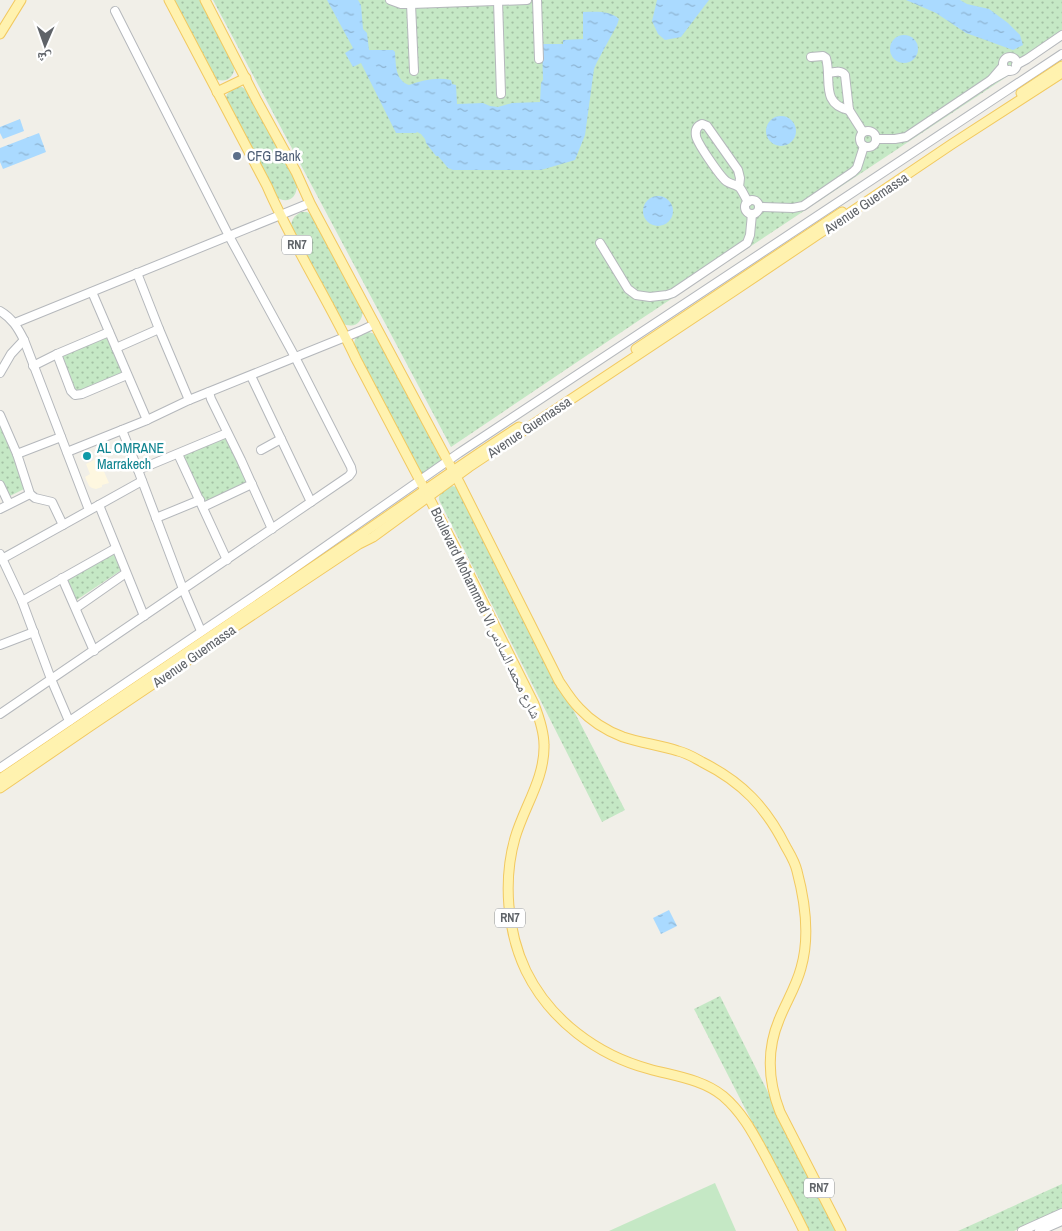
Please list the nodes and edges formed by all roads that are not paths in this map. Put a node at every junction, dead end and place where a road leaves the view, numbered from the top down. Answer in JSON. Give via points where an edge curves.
{"nodes":[{"id":1,"x":20,"y":0,"type":"edge"},
{"id":2,"x":169,"y":0,"type":"edge"},
{"id":3,"x":205,"y":0,"type":"edge"},
{"id":4,"x":390,"y":0,"type":"edge"},
{"id":5,"x":527,"y":0,"type":"edge"},
{"id":6,"x":537,"y":0,"type":"edge"},
{"id":7,"x":498,"y":1,"type":"junction"},
{"id":8,"x":411,"y":4,"type":"junction"},
{"id":9,"x":115,"y":11,"type":"dead end"},
{"id":10,"x":0,"y":34,"type":"edge"},
{"id":11,"x":1062,"y":35,"type":"edge"},
{"id":12,"x":1062,"y":54,"type":"edge"},
{"id":13,"x":811,"y":57,"type":"dead end"},
{"id":14,"x":539,"y":59,"type":"dead end"},
{"id":15,"x":1015,"y":62,"type":"junction"},
{"id":16,"x":1062,"y":66,"type":"edge"},
{"id":17,"x":1006,"y":68,"type":"junction"},
{"id":18,"x":414,"y":71,"type":"dead end"},
{"id":19,"x":828,"y":73,"type":"junction"},
{"id":20,"x":1062,"y":73,"type":"edge"},
{"id":21,"x":246,"y":78,"type":"junction"},
{"id":22,"x":217,"y":92,"type":"junction"},
{"id":23,"x":501,"y":94,"type":"dead end"},
{"id":24,"x":849,"y":110,"type":"junction"},
{"id":25,"x":863,"y":132,"type":"junction"},
{"id":26,"x":876,"y":139,"type":"junction"},
{"id":27,"x":864,"y":146,"type":"junction"},
{"id":28,"x":739,"y":187,"type":"junction"},
{"id":29,"x":748,"y":202,"type":"junction"},
{"id":30,"x":310,"y":203,"type":"junction"},
{"id":31,"x":759,"y":207,"type":"junction"},
{"id":32,"x":752,"y":214,"type":"junction"},
{"id":33,"x":280,"y":215,"type":"junction"},
{"id":34,"x":229,"y":236,"type":"junction"},
{"id":35,"x":600,"y":243,"type":"dead end"},
{"id":36,"x":137,"y":273,"type":"junction"},
{"id":37,"x":92,"y":292,"type":"junction"},
{"id":38,"x":3,"y":312,"type":"edge"},
{"id":39,"x":0,"y":322,"type":"edge"},
{"id":40,"x":15,"y":323,"type":"junction"},
{"id":41,"x":375,"y":324,"type":"junction"},
{"id":42,"x":159,"y":329,"type":"junction"},
{"id":43,"x":110,"y":332,"type":"junction"},
{"id":44,"x":346,"y":337,"type":"junction"},
{"id":45,"x":24,"y":340,"type":"junction"},
{"id":46,"x":116,"y":348,"type":"junction"},
{"id":47,"x":57,"y":354,"type":"junction"},
{"id":48,"x":295,"y":357,"type":"junction"},
{"id":49,"x":33,"y":366,"type":"junction"},
{"id":50,"x":0,"y":373,"type":"edge"},
{"id":51,"x":127,"y":375,"type":"junction"},
{"id":52,"x":251,"y":376,"type":"junction"},
{"id":53,"x":209,"y":392,"type":"junction"},
{"id":54,"x":189,"y":400,"type":"junction"},
{"id":55,"x":0,"y":415,"type":"edge"},
{"id":56,"x":147,"y":420,"type":"junction"},
{"id":57,"x":122,"y":430,"type":"junction"},
{"id":58,"x":227,"y":433,"type":"junction"},
{"id":59,"x":61,"y":437,"type":"junction"},
{"id":60,"x":281,"y":439,"type":"junction"},
{"id":61,"x":260,"y":450,"type":"dead end"},
{"id":62,"x":67,"y":452,"type":"junction"},
{"id":63,"x":17,"y":454,"type":"junction"},
{"id":64,"x":178,"y":454,"type":"junction"},
{"id":65,"x":447,"y":461,"type":"junction"},
{"id":66,"x":138,"y":470,"type":"junction"},
{"id":67,"x":454,"y":474,"type":"junction"},
{"id":68,"x":142,"y":481,"type":"junction"},
{"id":69,"x":420,"y":481,"type":"junction"},
{"id":70,"x":252,"y":484,"type":"junction"},
{"id":71,"x":0,"y":485,"type":"edge"},
{"id":72,"x":426,"y":493,"type":"junction"},
{"id":73,"x":30,"y":494,"type":"junction"},
{"id":74,"x":311,"y":502,"type":"junction"},
{"id":75,"x":201,"y":503,"type":"junction"},
{"id":76,"x":9,"y":504,"type":"junction"},
{"id":77,"x":99,"y":505,"type":"junction"},
{"id":78,"x":0,"y":509,"type":"edge"},
{"id":79,"x":89,"y":510,"type":"junction"},
{"id":80,"x":156,"y":518,"type":"junction"},
{"id":81,"x":63,"y":526,"type":"junction"},
{"id":82,"x":272,"y":529,"type":"junction"},
{"id":83,"x":116,"y":548,"type":"junction"},
{"id":84,"x":1,"y":557,"type":"edge"},
{"id":85,"x":227,"y":560,"type":"junction"},
{"id":86,"x":126,"y":573,"type":"junction"},
{"id":87,"x":62,"y":578,"type":"junction"},
{"id":88,"x":183,"y":589,"type":"junction"},
{"id":89,"x":22,"y":602,"type":"junction"},
{"id":90,"x":76,"y":608,"type":"junction"},
{"id":91,"x":144,"y":616,"type":"junction"},
{"id":92,"x":201,"y":631,"type":"junction"},
{"id":93,"x":34,"y":632,"type":"junction"},
{"id":94,"x":0,"y":644,"type":"edge"},
{"id":95,"x":94,"y":651,"type":"junction"},
{"id":96,"x":51,"y":679,"type":"junction"},
{"id":97,"x":0,"y":714,"type":"edge"},
{"id":98,"x":69,"y":721,"type":"junction"},
{"id":99,"x":0,"y":768,"type":"edge"},
{"id":100,"x":0,"y":778,"type":"edge"},
{"id":101,"x":0,"y":788,"type":"edge"},
{"id":102,"x":1062,"y":1213,"type":"edge"},
{"id":103,"x":1062,"y":1221,"type":"edge"},
{"id":104,"x":804,"y":1231,"type":"edge"},
{"id":105,"x":841,"y":1231,"type":"edge"},
{"id":106,"x":1022,"y":1231,"type":"edge"},
{"id":107,"x":1039,"y":1231,"type":"edge"}],
"edges":[{"from":1,"to":10,"type":"main road"},
{"from":2,"to":22,"type":"main road","name":"Boulevard Mohammed VI شارع محمد السادس","number":"RN7"},
{"from":3,"to":21,"type":"main road","number":"RN7"},
{"from":4,"to":8,"type":"street"},
{"from":5,"to":7,"type":"street"},
{"from":6,"to":14,"type":"street"},
{"from":7,"to":8,"type":"street"},
{"from":7,"to":23,"type":"street"},
{"from":8,"to":18,"type":"street"},
{"from":9,"to":34,"type":"street"},
{"from":11,"to":15,"type":"street","via":[[1027,59]]},
{"from":12,"to":65,"type":"street","name":"Avenue Guemassa"},
{"from":13,"to":19,"type":"street","via":[[825,57]]},
{"from":15,"to":17,"type":"street","via":[[1014,69]]},
{"from":15,"to":17,"type":"street","via":[[1011,57],[1007,58],[1003,61]]},
{"from":16,"to":67,"type":"main road","name":"Avenue Guemassa"},
{"from":17,"to":26,"type":"street","via":[[906,137]]},
{"from":19,"to":24,"type":"street","via":[[829,93],[834,104]]},
{"from":19,"to":24,"type":"street","via":[[838,71],[846,76]]},
{"from":20,"to":67,"type":"main road","name":"Avenue Guemassa"},
{"from":21,"to":22,"type":"main road"},
{"from":21,"to":30,"type":"main road","number":"RN7"},
{"from":22,"to":33,"type":"main road","name":"Boulevard Mohammed VI شارع محمد السادس","number":"RN7"},
{"from":24,"to":25,"type":"street"},
{"from":25,"to":26,"type":"street","via":[[871,132]]},
{"from":25,"to":27,"type":"street","via":[[860,139]]},
{"from":26,"to":27,"type":"street","via":[[874,144]]},
{"from":27,"to":31,"type":"street","via":[[853,172],[803,206]]},
{"from":28,"to":28,"type":"street","via":[[738,170],[709,128],[699,125],[698,142],[722,177]]},
{"from":28,"to":29,"type":"street"},
{"from":29,"to":31,"type":"street","via":[[756,201]]},
{"from":29,"to":32,"type":"street","via":[[745,206]]},
{"from":30,"to":33,"type":"street"},
{"from":30,"to":41,"type":"main road","number":"RN7"},
{"from":31,"to":32,"type":"street"},
{"from":32,"to":35,"type":"street","via":[[746,243],[667,296],[632,293]]},
{"from":33,"to":34,"type":"street"},
{"from":33,"to":44,"type":"main road","name":"Boulevard Mohammed VI شارع محمد السادس","number":"RN7"},
{"from":34,"to":36,"type":"street"},
{"from":34,"to":48,"type":"street"},
{"from":36,"to":37,"type":"street"},
{"from":36,"to":42,"type":"street"},
{"from":37,"to":40,"type":"street"},
{"from":37,"to":43,"type":"street"},
{"from":38,"to":39,"type":"street"},
{"from":38,"to":40,"type":"street"},
{"from":40,"to":45,"type":"street"},
{"from":41,"to":44,"type":"street"},
{"from":41,"to":65,"type":"main road","number":"RN7"},
{"from":42,"to":46,"type":"street"},
{"from":42,"to":54,"type":"street"},
{"from":43,"to":46,"type":"street"},
{"from":43,"to":47,"type":"street"},
{"from":44,"to":48,"type":"street"},
{"from":44,"to":69,"type":"main road","name":"Boulevard Mohammed VI شارع محمد السادس","number":"RN7"},
{"from":45,"to":49,"type":"street"},
{"from":45,"to":50,"type":"street"},
{"from":46,"to":51,"type":"street"},
{"from":47,"to":49,"type":"street"},
{"from":47,"to":51,"type":"street","via":[[75,394]]},
{"from":48,"to":52,"type":"street"},
{"from":48,"to":74,"type":"street","via":[[352,472]]},
{"from":49,"to":59,"type":"street"},
{"from":51,"to":56,"type":"street"},
{"from":52,"to":53,"type":"street"},
{"from":52,"to":60,"type":"street"},
{"from":53,"to":54,"type":"street"},
{"from":53,"to":58,"type":"street"},
{"from":54,"to":56,"type":"street"},
{"from":55,"to":63,"type":"street"},
{"from":56,"to":57,"type":"street"},
{"from":57,"to":62,"type":"street"},
{"from":57,"to":66,"type":"street"},
{"from":58,"to":64,"type":"street"},
{"from":58,"to":70,"type":"street"},
{"from":59,"to":62,"type":"street"},
{"from":59,"to":63,"type":"street"},
{"from":60,"to":61,"type":"street"},
{"from":60,"to":74,"type":"street"},
{"from":62,"to":79,"type":"street"},
{"from":63,"to":73,"type":"street"},
{"from":64,"to":66,"type":"street"},
{"from":64,"to":75,"type":"street"},
{"from":65,"to":67,"type":"main road","number":"RN7"},
{"from":65,"to":69,"type":"street","name":"Avenue Guemassa"},
{"from":66,"to":68,"type":"street"},
{"from":67,"to":72,"type":"main road","name":"Avenue Guemassa"},
{"from":67,"to":105,"type":"main road","number":"RN7","via":[[559,681],[580,710],[622,737],[680,751],[742,787],[761,806],[789,853],[797,870],[806,930],[802,967],[772,1042],[771,1082],[780,1112]]},
{"from":68,"to":77,"type":"street"},
{"from":68,"to":80,"type":"street"},
{"from":69,"to":72,"type":"main road","name":"Boulevard Mohammed VI شارع محمد السادس","number":"RN7"},
{"from":69,"to":92,"type":"street","name":"Avenue Guemassa"},
{"from":70,"to":75,"type":"street"},
{"from":70,"to":82,"type":"street"},
{"from":71,"to":76,"type":"street"},
{"from":72,"to":100,"type":"main road","name":"Avenue Guemassa","via":[[319,561]]},
{"from":72,"to":101,"type":"main road","name":"Avenue Guemassa","via":[[373,537]]},
{"from":72,"to":104,"type":"main road","name":"Boulevard Mohammed VI شارع محمد السادس","number":"RN7","via":[[520,675],[541,725],[544,743],[542,767],[515,838],[509,872],[511,922],[526,970],[538,992],[562,1021],[590,1043],[629,1062],[701,1084],[721,1094],[735,1107],[750,1128]]},
{"from":73,"to":76,"type":"street"},
{"from":73,"to":81,"type":"street","via":[[52,502]]},
{"from":74,"to":82,"type":"street"},
{"from":75,"to":80,"type":"street"},
{"from":75,"to":85,"type":"street"},
{"from":76,"to":78,"type":"street"},
{"from":77,"to":79,"type":"street"},
{"from":77,"to":83,"type":"street"},
{"from":79,"to":81,"type":"street"},
{"from":80,"to":88,"type":"street"},
{"from":81,"to":84,"type":"street"},
{"from":82,"to":85,"type":"street"},
{"from":83,"to":86,"type":"street"},
{"from":83,"to":87,"type":"street"},
{"from":84,"to":89,"type":"street"},
{"from":85,"to":88,"type":"street"},
{"from":86,"to":90,"type":"street"},
{"from":86,"to":91,"type":"street"},
{"from":87,"to":89,"type":"street"},
{"from":87,"to":90,"type":"street"},
{"from":88,"to":91,"type":"street"},
{"from":88,"to":92,"type":"street"},
{"from":89,"to":93,"type":"street"},
{"from":90,"to":95,"type":"street"},
{"from":91,"to":95,"type":"street"},
{"from":92,"to":98,"type":"street","name":"Avenue Guemassa"},
{"from":93,"to":94,"type":"street"},
{"from":93,"to":96,"type":"street"},
{"from":95,"to":96,"type":"street"},
{"from":96,"to":97,"type":"street"},
{"from":96,"to":98,"type":"street"},
{"from":98,"to":99,"type":"street","name":"Avenue Guemassa"},
{"from":102,"to":106,"type":"street"},
{"from":103,"to":107,"type":"street"}]}
